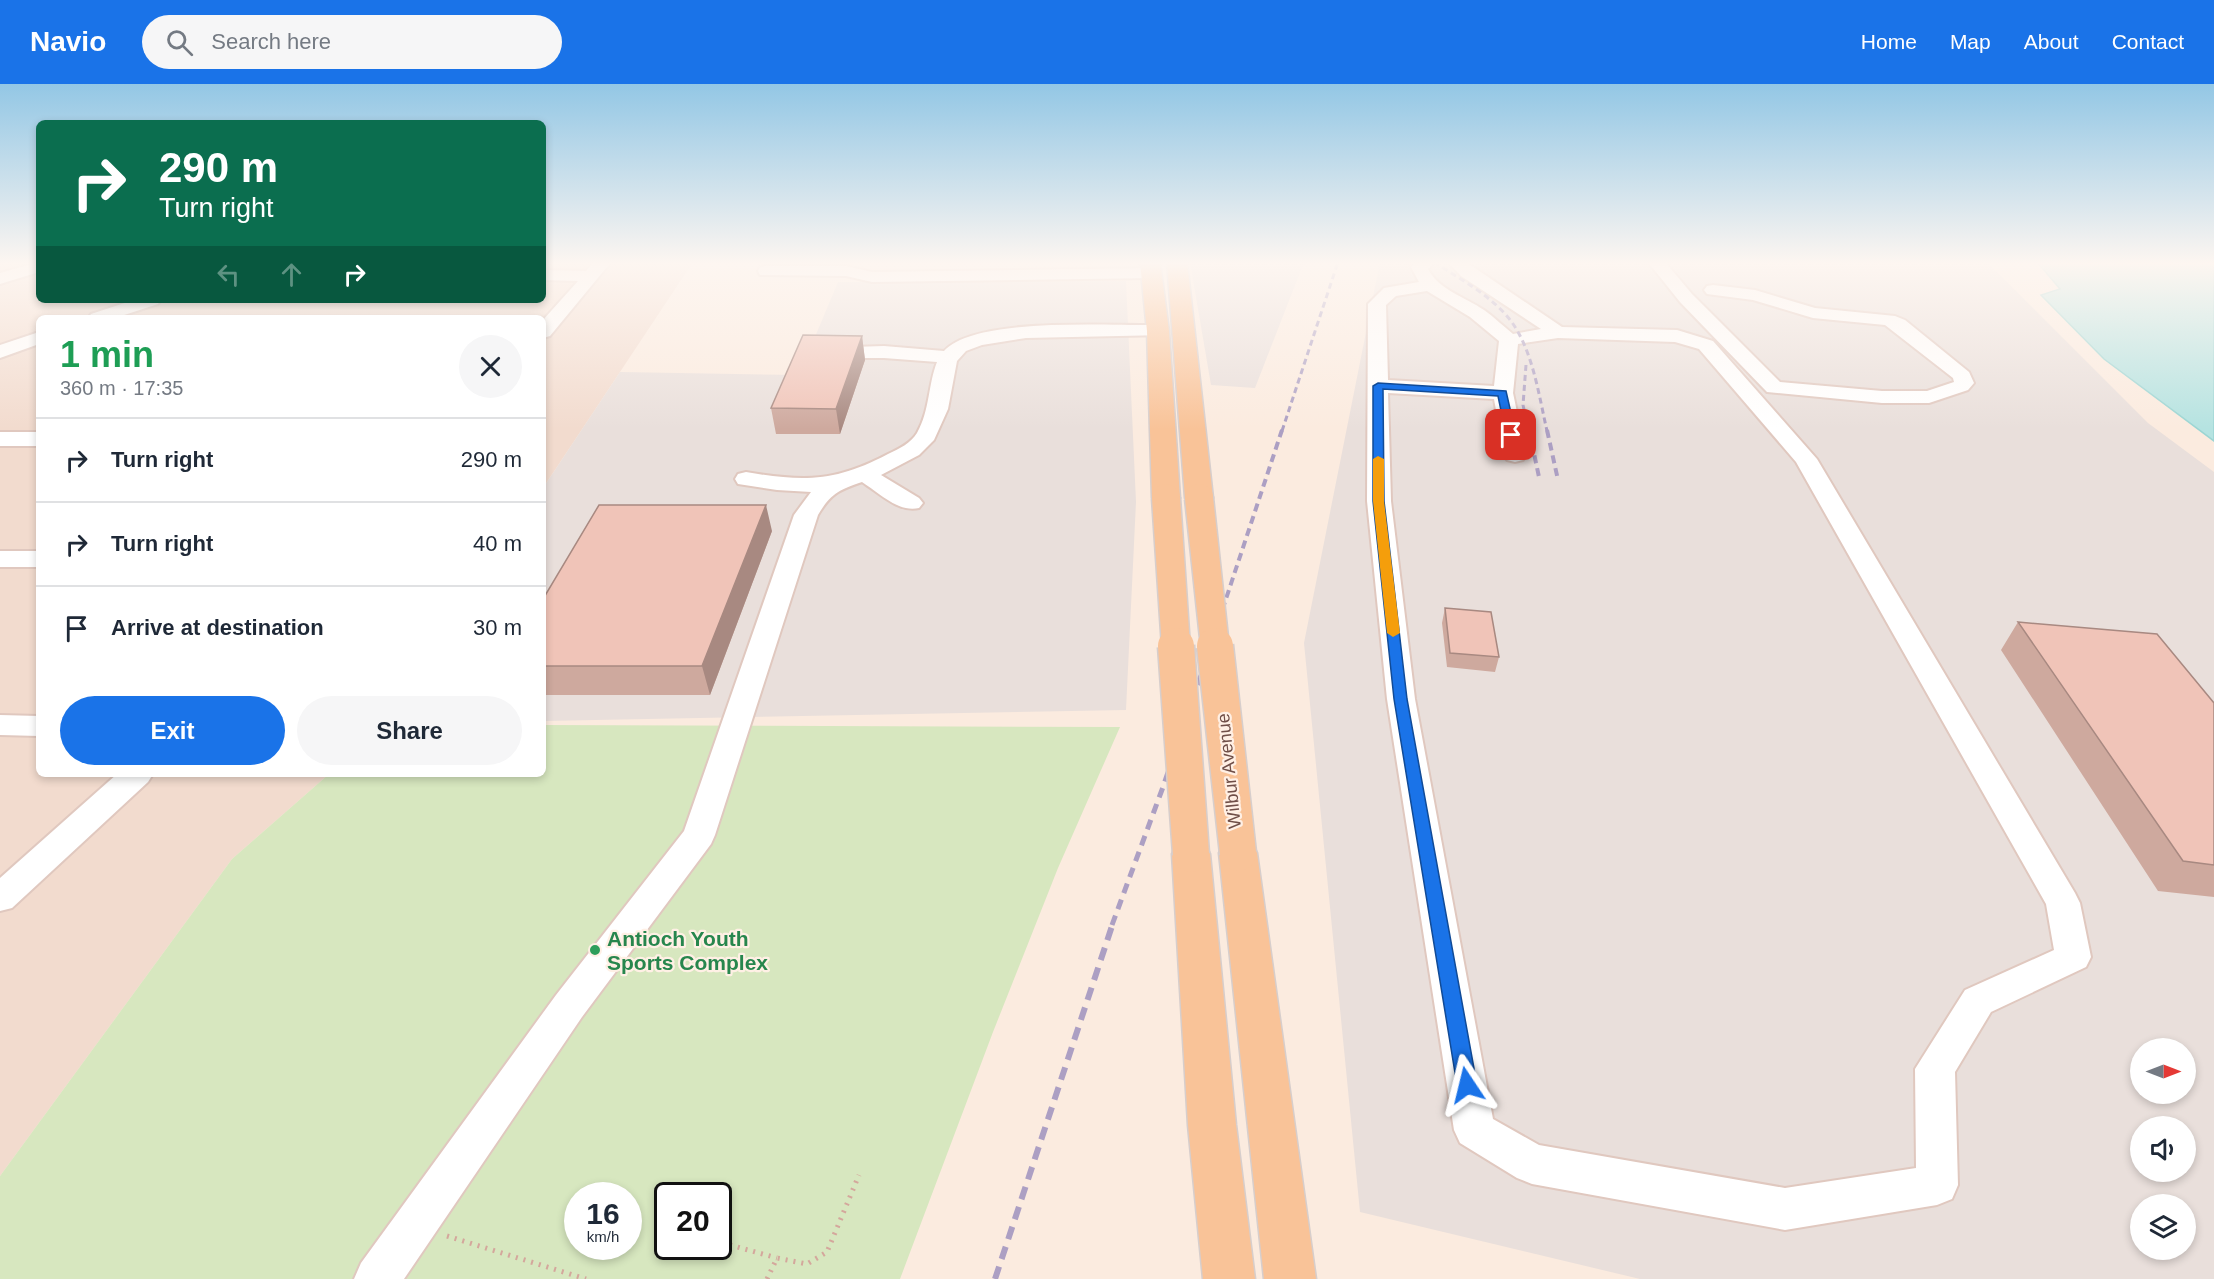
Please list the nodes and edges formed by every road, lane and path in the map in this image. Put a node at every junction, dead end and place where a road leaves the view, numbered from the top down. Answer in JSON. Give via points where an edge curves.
{"nodes":[{"id":1,"x":1156,"y":318,"type":"edge"},
{"id":2,"x":1183,"y":318,"type":"edge"},
{"id":3,"x":1377,"y":318,"type":"edge"},
{"id":4,"x":1482,"y":318,"type":"edge"},
{"id":5,"x":1536,"y":318,"type":"edge"},
{"id":6,"x":1706,"y":318,"type":"edge"},
{"id":7,"x":1865,"y":318,"type":"edge"},
{"id":8,"x":1158,"y":331,"type":"junction"},
{"id":9,"x":1184,"y":331,"type":"junction"},
{"id":10,"x":1558,"y":332,"type":"junction"},
{"id":11,"x":36,"y":339,"type":"edge"},
{"id":12,"x":1509,"y":340,"type":"junction"},
{"id":13,"x":0,"y":352,"type":"edge"},
{"id":14,"x":814,"y":352,"type":"edge"},
{"id":15,"x":947,"y":357,"type":"junction"},
{"id":16,"x":1378,"y":386,"type":"junction"},
{"id":17,"x":1503,"y":393,"type":"junction"},
{"id":18,"x":36,"y":439,"type":"edge"},
{"id":19,"x":0,"y":440,"type":"edge"},
{"id":20,"x":1515,"y":455,"type":"dead end"},
{"id":21,"x":746,"y":479,"type":"dead end"},
{"id":22,"x":847,"y":479,"type":"junction"},
{"id":23,"x":910,"y":503,"type":"dead end"},
{"id":24,"x":0,"y":559,"type":"edge"},
{"id":25,"x":36,"y":559,"type":"edge"},
{"id":26,"x":0,"y":725,"type":"edge"},
{"id":27,"x":36,"y":726,"type":"edge"},
{"id":28,"x":134,"y":777,"type":"edge"},
{"id":29,"x":0,"y":898,"type":"edge"},
{"id":30,"x":859,"y":1175,"type":"dead end"},
{"id":31,"x":437,"y":1244,"type":"dead end"},
{"id":32,"x":732,"y":1246,"type":"edge"},
{"id":33,"x":777,"y":1258,"type":"junction"},
{"id":34,"x":377,"y":1279,"type":"edge"},
{"id":35,"x":586,"y":1279,"type":"edge"},
{"id":36,"x":767,"y":1279,"type":"edge"},
{"id":37,"x":1229,"y":1279,"type":"edge"},
{"id":38,"x":1290,"y":1279,"type":"edge"}],
"edges":[{"from":1,"to":8,"type":"main road"},
{"from":2,"to":9,"type":"main road","name":"Wilbur Avenue"},
{"from":3,"to":16,"type":"street"},
{"from":4,"to":12,"type":"street"},
{"from":5,"to":10,"type":"street"},
{"from":6,"to":7,"type":"street","via":[[1774,388],[1929,397],[1964,383],[1962,376],[1898,324]]},
{"from":8,"to":9,"type":"main road"},
{"from":8,"to":15,"type":"street","via":[[996,336],[960,346]]},
{"from":8,"to":37,"type":"main road","bridge":true,"via":[[1191,854],[1211,1113]]},
{"from":9,"to":38,"type":"main road","name":"Wilbur Avenue","bridge":true,"via":[[1238,853]]},
{"from":10,"to":12,"type":"street"},
{"from":10,"to":16,"type":"street","via":[[1677,336],[1706,345],[1806,459],[2063,903],[2073,957],[1978,1001],[1935,1069],[1937,1185],[1785,1209],[1532,1164],[1475,1130],[1401,699],[1379,501]]},
{"from":11,"to":13,"type":"street"},
{"from":12,"to":17,"type":"street"},
{"from":14,"to":15,"type":"street"},
{"from":15,"to":22,"type":"street","via":[[936,417],[920,444]]},
{"from":16,"to":17,"type":"street"},
{"from":17,"to":20,"type":"street"},
{"from":18,"to":19,"type":"street"},
{"from":21,"to":22,"type":"street","via":[[766,483]]},
{"from":22,"to":23,"type":"street"},
{"from":22,"to":34,"type":"street","via":[[813,504],[806,515],[699,835],[569,1005]]},
{"from":24,"to":25,"type":"street"},
{"from":26,"to":27,"type":"street"},
{"from":28,"to":29,"type":"street"},
{"from":30,"to":33,"type":"path","via":[[828,1252],[807,1264]]},
{"from":31,"to":35,"type":"path","via":[[443,1235]]},
{"from":32,"to":33,"type":"path"},
{"from":33,"to":36,"type":"path"}]}
